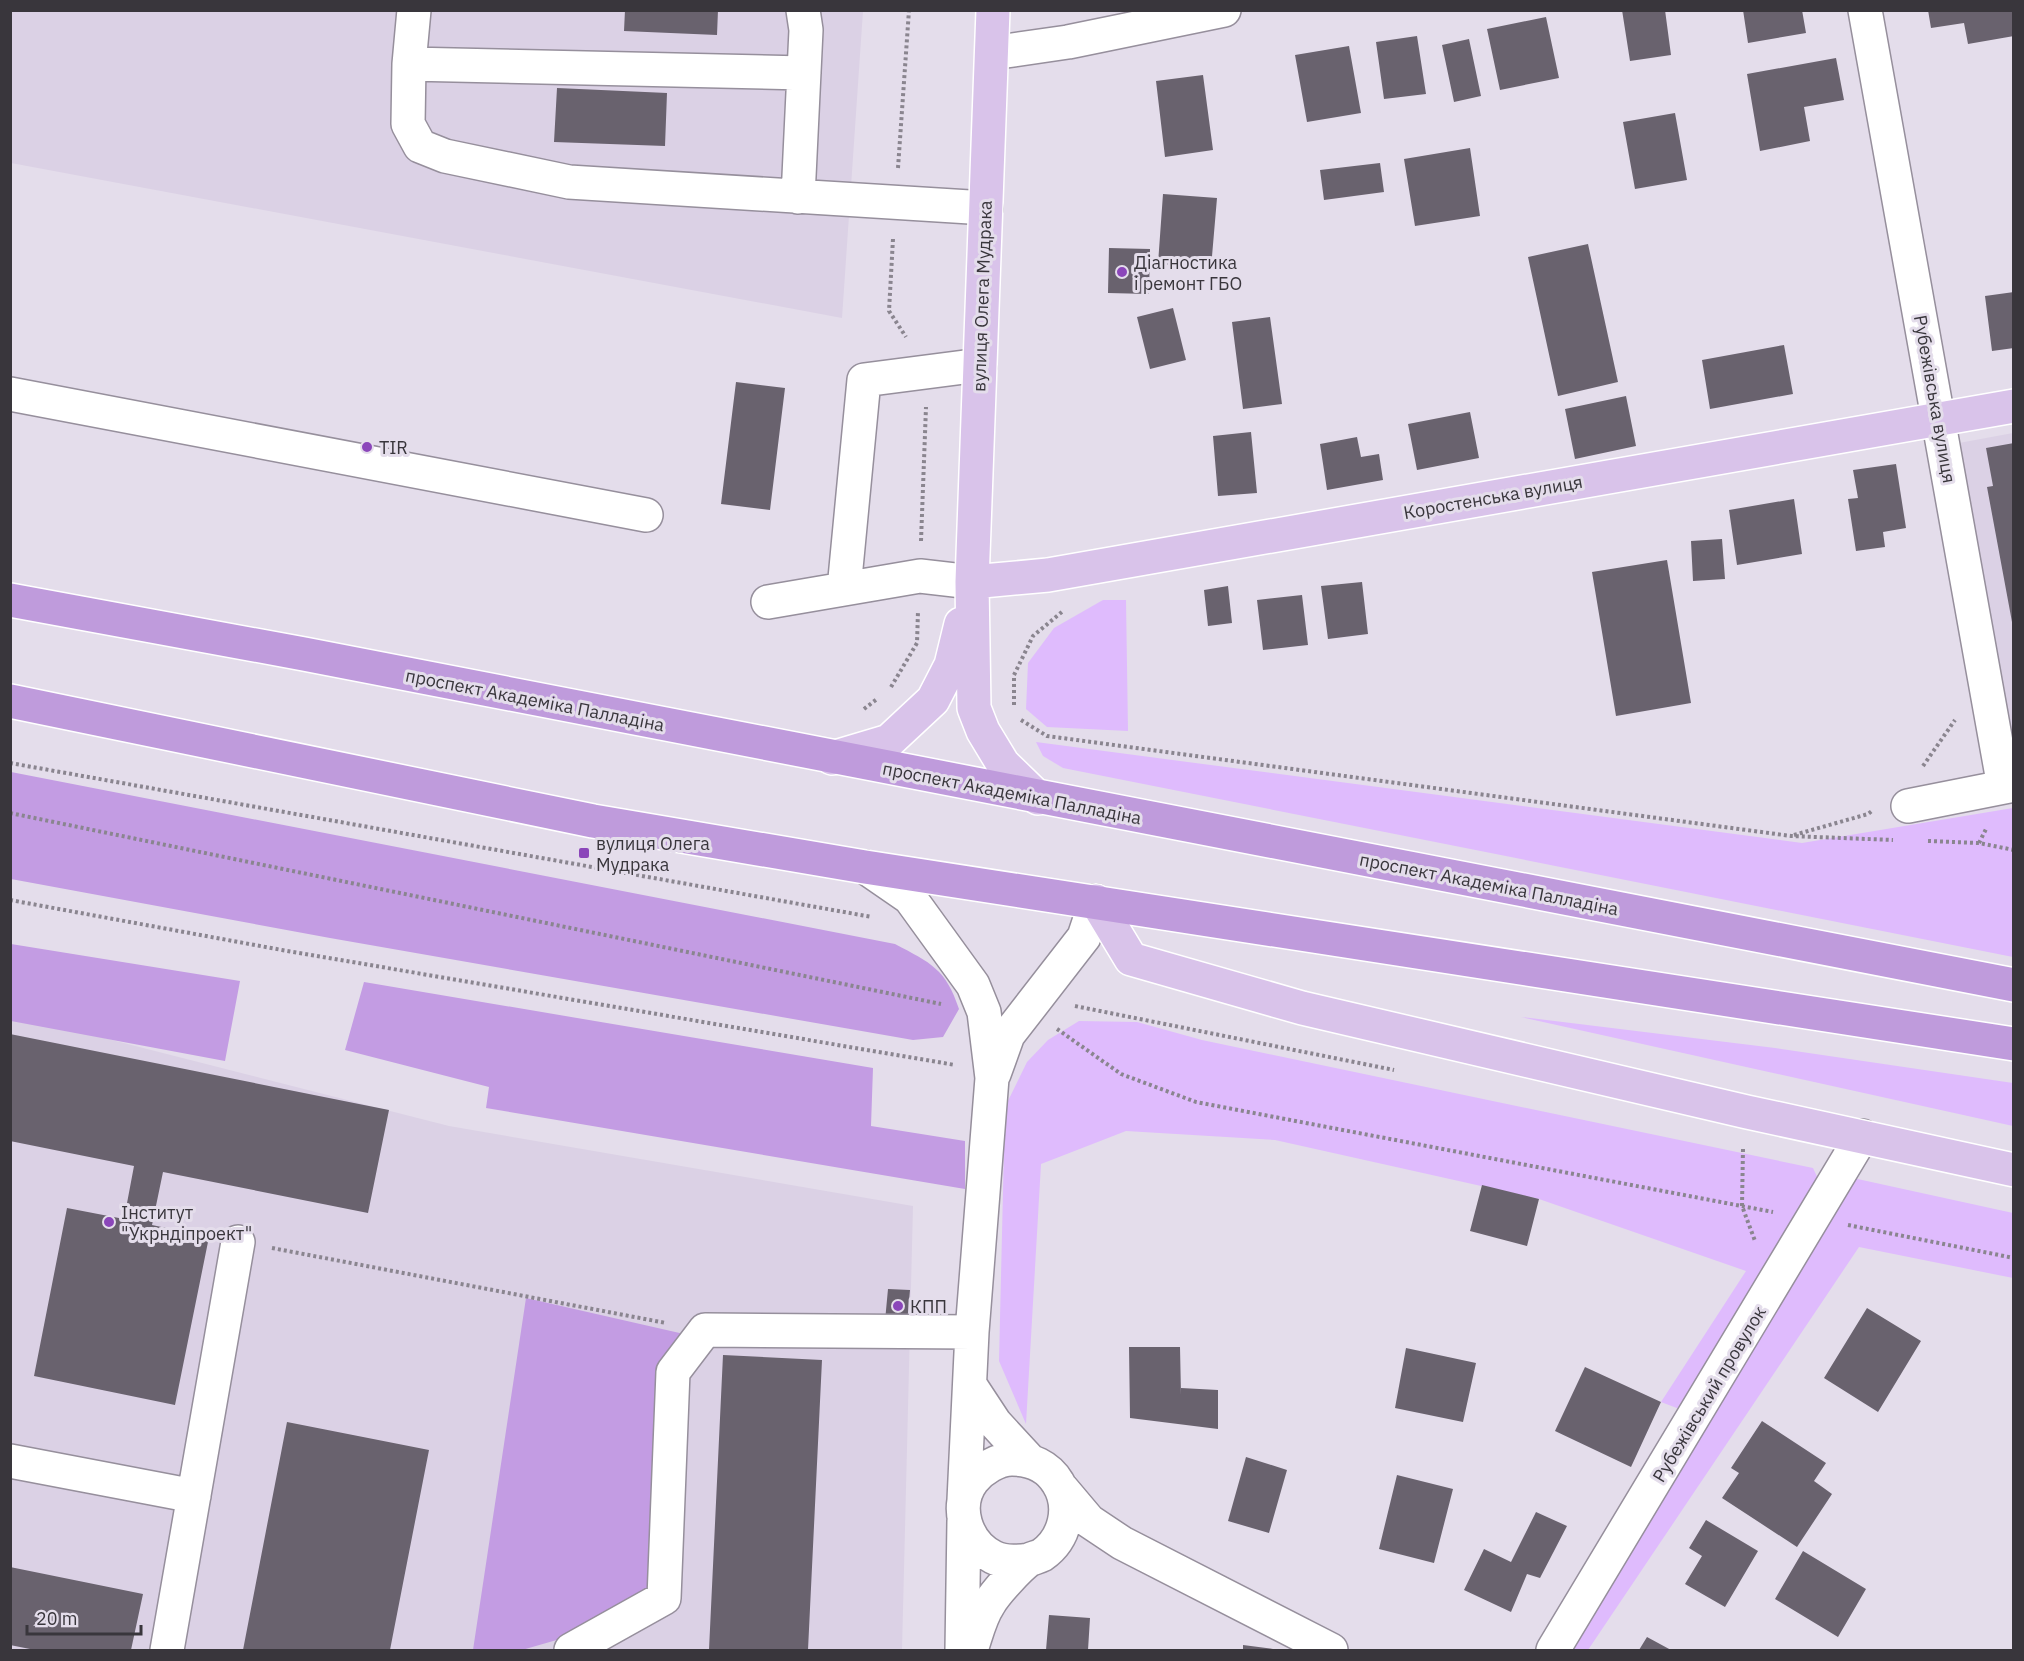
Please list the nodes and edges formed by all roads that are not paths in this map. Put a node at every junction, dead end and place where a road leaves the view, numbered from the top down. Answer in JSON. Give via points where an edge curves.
{"nodes":[{"id":1,"x":414,"y":10,"type":"edge"},
{"id":2,"x":803,"y":10,"type":"edge"},
{"id":3,"x":993,"y":10,"type":"edge"},
{"id":4,"x":1224,"y":10,"type":"edge"},
{"id":5,"x":1865,"y":10,"type":"edge"},
{"id":6,"x":992,"y":53,"type":"junction"},
{"id":7,"x":409,"y":64,"type":"junction"},
{"id":8,"x":804,"y":73,"type":"junction"},
{"id":9,"x":798,"y":197,"type":"junction"},
{"id":10,"x":986,"y":208,"type":"junction"},
{"id":11,"x":980,"y":365,"type":"junction"},
{"id":12,"x":10,"y":394,"type":"edge"},
{"id":13,"x":2013,"y":406,"type":"edge"},
{"id":14,"x":1939,"y":419,"type":"junction"},
{"id":15,"x":646,"y":515,"type":"dead end"},
{"id":16,"x":972,"y":582,"type":"junction"},
{"id":17,"x":844,"y":589,"type":"junction"},
{"id":18,"x":10,"y":600,"type":"edge"},
{"id":19,"x":768,"y":602,"type":"dead end"},
{"id":20,"x":10,"y":701,"type":"edge"},
{"id":21,"x":832,"y":758,"type":"junction"},
{"id":22,"x":2009,"y":786,"type":"edge"},
{"id":23,"x":1038,"y":798,"type":"junction"},
{"id":24,"x":1908,"y":806,"type":"dead end"},
{"id":25,"x":865,"y":867,"type":"junction"},
{"id":26,"x":1096,"y":901,"type":"junction"},
{"id":27,"x":2013,"y":985,"type":"edge"},
{"id":28,"x":2013,"y":1044,"type":"edge"},
{"id":29,"x":992,"y":1078,"type":"junction"},
{"id":30,"x":1862,"y":1136,"type":"junction"},
{"id":31,"x":2013,"y":1170,"type":"edge"},
{"id":32,"x":238,"y":1242,"type":"road end"},
{"id":33,"x":972,"y":1332,"type":"junction"},
{"id":34,"x":970,"y":1385,"type":"junction"},
{"id":35,"x":10,"y":1461,"type":"edge"},
{"id":36,"x":1030,"y":1461,"type":"junction"},
{"id":37,"x":1062,"y":1489,"type":"junction"},
{"id":38,"x":194,"y":1496,"type":"junction"},
{"id":39,"x":964,"y":1510,"type":"junction"},
{"id":40,"x":1122,"y":1542,"type":"junction"},
{"id":41,"x":1035,"y":1558,"type":"junction"},
{"id":42,"x":167,"y":1650,"type":"edge"},
{"id":43,"x":571,"y":1650,"type":"edge"},
{"id":44,"x":962,"y":1650,"type":"edge"},
{"id":45,"x":971,"y":1650,"type":"edge"},
{"id":46,"x":1330,"y":1650,"type":"edge"},
{"id":47,"x":1553,"y":1650,"type":"edge"}],
"edges":[{"from":1,"to":7,"type":"street"},
{"from":2,"to":8,"type":"street"},
{"from":3,"to":6,"type":"main road","name":"вулиця Олега Мудрака"},
{"from":4,"to":6,"type":"street","via":[[1068,42]]},
{"from":5,"to":14,"type":"street","name":"Рубежівська вулиця"},
{"from":6,"to":10,"type":"main road","name":"вулиця Олега Мудрака"},
{"from":7,"to":8,"type":"street"},
{"from":7,"to":9,"type":"street","via":[[408,124],[420,146],[445,156],[568,182]]},
{"from":8,"to":9,"type":"street"},
{"from":9,"to":10,"type":"street"},
{"from":10,"to":11,"type":"main road","name":"вулиця Олега Мудрака"},
{"from":11,"to":16,"type":"main road","name":"вулиця Олега Мудрака"},
{"from":11,"to":17,"type":"street","via":[[864,380]]},
{"from":12,"to":15,"type":"street"},
{"from":13,"to":14,"type":"main road","name":"Коростенська вулиця"},
{"from":14,"to":16,"type":"main road","name":"Коростенська вулиця","via":[[1048,575]]},
{"from":14,"to":22,"type":"street","name":"Рубежівська вулиця"},
{"from":16,"to":17,"type":"street","via":[[920,576]]},
{"from":16,"to":21,"type":"main road","name":"вулиця Олега Мудрака","via":[[951,665],[933,700],[889,741]]},
{"from":16,"to":23,"type":"main road","name":"вулиця Олега Мудрака","via":[[974,708],[1003,764]]},
{"from":17,"to":19,"type":"street"},
{"from":18,"to":21,"type":"highway","name":"проспект Академіка Палладіна"},
{"from":20,"to":25,"type":"highway","via":[[593,820]]},
{"from":21,"to":23,"type":"highway","name":"проспект Академіка Палладіна"},
{"from":22,"to":24,"type":"street"},
{"from":23,"to":27,"type":"highway","name":"проспект Академіка Палладіна"},
{"from":25,"to":26,"type":"highway"},
{"from":25,"to":29,"type":"street","via":[[910,898],[973,985],[984,1012]]},
{"from":26,"to":28,"type":"highway"},
{"from":26,"to":29,"type":"street","via":[[1084,937],[1008,1035]]},
{"from":26,"to":30,"type":"main road","via":[[1131,959],[1302,1008]]},
{"from":29,"to":33,"type":"street"},
{"from":30,"to":31,"type":"main road"},
{"from":30,"to":47,"type":"street","name":"Рубежівський провулок"},
{"from":32,"to":38,"type":"street"},
{"from":33,"to":34,"type":"street"},
{"from":33,"to":43,"type":"street","via":[[705,1330],[674,1372],[664,1598]]},
{"from":34,"to":36,"type":"street","via":[[995,1423]]},
{"from":34,"to":39,"type":"street"},
{"from":35,"to":38,"type":"street"},
{"from":36,"to":37,"type":"street","via":[[1044,1467]]},
{"from":36,"to":39,"type":"street","via":[[1009,1459],[989,1466],[973,1480]]},
{"from":37,"to":40,"type":"street","via":[[1089,1521]]},
{"from":37,"to":41,"type":"street","via":[[1067,1514],[1059,1538]]},
{"from":38,"to":42,"type":"street"},
{"from":39,"to":41,"type":"street","via":[[969,1536],[980,1549],[1011,1562]]},
{"from":39,"to":44,"type":"street"},
{"from":40,"to":41,"type":"street","via":[[1083,1542]]},
{"from":40,"to":46,"type":"street"},
{"from":41,"to":45,"type":"street","via":[[988,1604]]}]}
